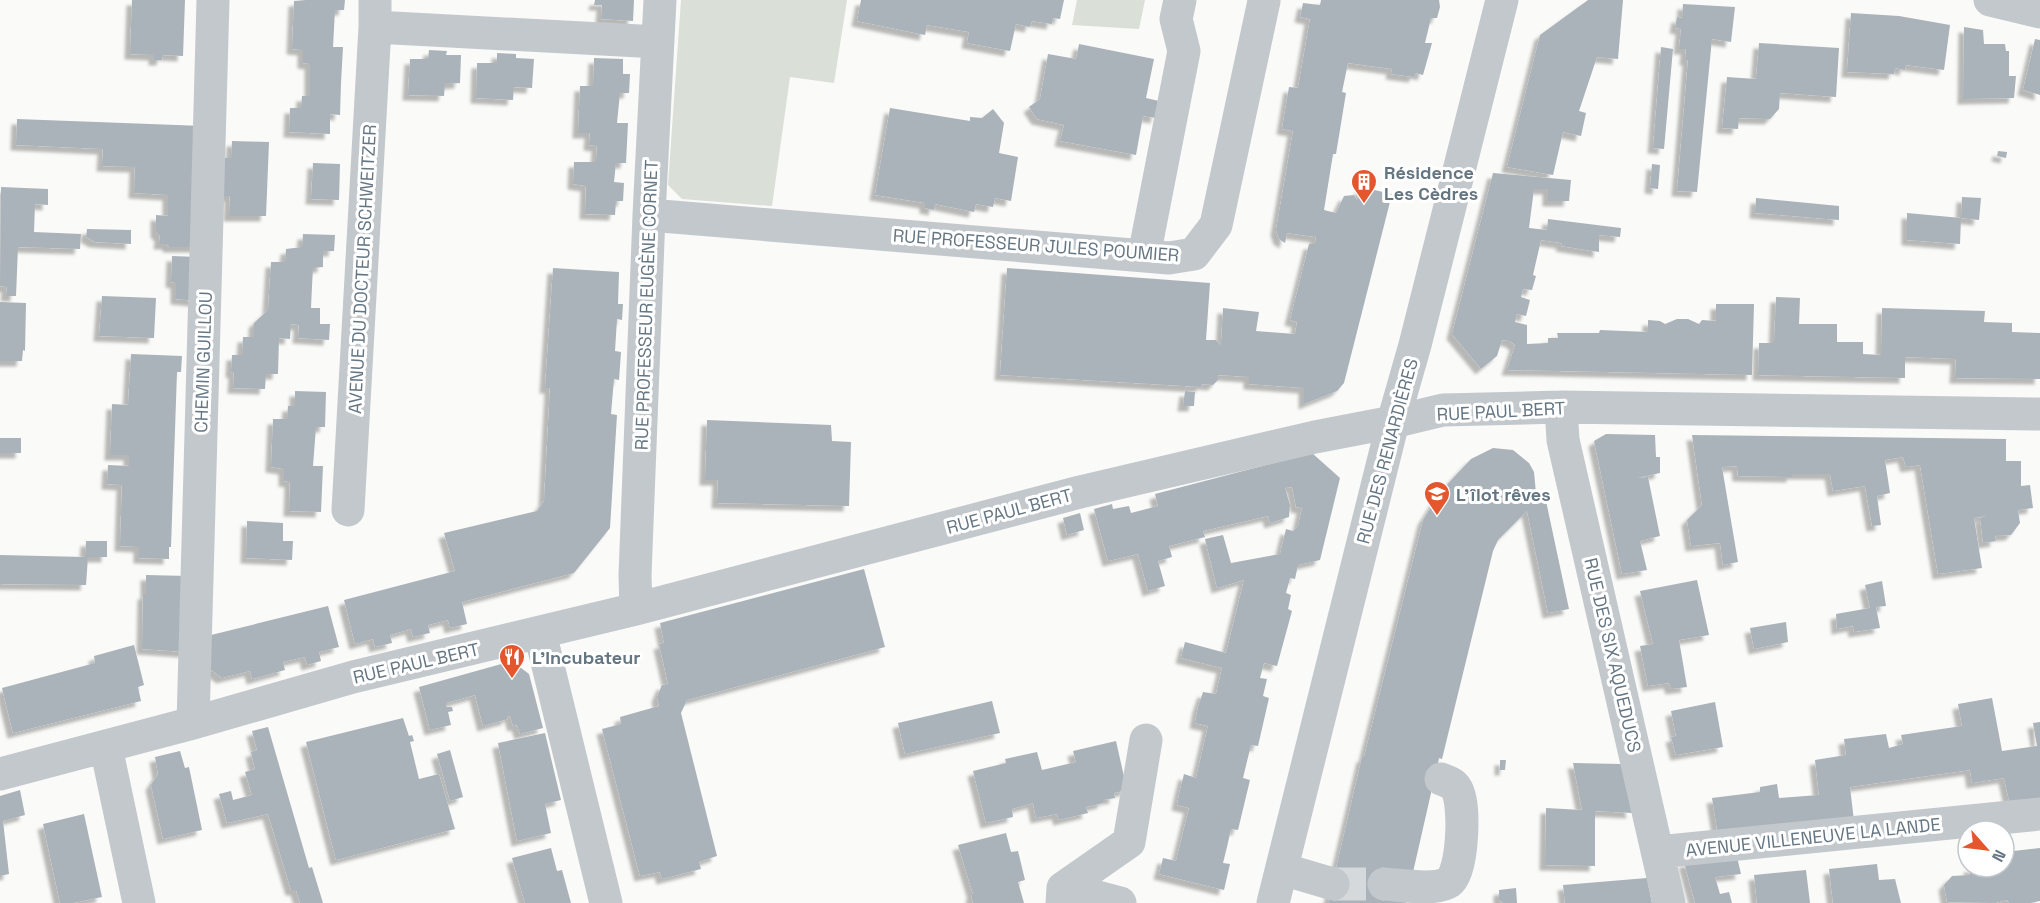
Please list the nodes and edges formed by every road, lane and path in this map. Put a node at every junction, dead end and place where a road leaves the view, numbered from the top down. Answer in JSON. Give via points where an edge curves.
{"nodes":[{"id":1,"x":213,"y":0,"type":"edge"},
{"id":2,"x":660,"y":0,"type":"edge"},
{"id":3,"x":1180,"y":0,"type":"edge"},
{"id":4,"x":1502,"y":0,"type":"edge"},
{"id":5,"x":1990,"y":0,"type":"edge"},
{"id":6,"x":1264,"y":1,"type":"edge"},
{"id":7,"x":2040,"y":12,"type":"edge"},
{"id":8,"x":375,"y":14,"type":"edge"},
{"id":9,"x":658,"y":42,"type":"junction"},
{"id":10,"x":649,"y":215,"type":"junction"},
{"id":11,"x":1144,"y":256,"type":"junction"},
{"id":12,"x":1561,"y":407,"type":"junction"},
{"id":13,"x":2040,"y":414,"type":"edge"},
{"id":14,"x":1393,"y":423,"type":"junction"},
{"id":15,"x":348,"y":510,"type":"dead end"},
{"id":16,"x":636,"y":609,"type":"junction"},
{"id":17,"x":540,"y":633,"type":"junction"},
{"id":18,"x":193,"y":723,"type":"junction"},
{"id":19,"x":1146,"y":740,"type":"dead end"},
{"id":20,"x":106,"y":747,"type":"junction"},
{"id":21,"x":0,"y":774,"type":"edge"},
{"id":22,"x":1440,"y":779,"type":"dead end"},
{"id":23,"x":2040,"y":814,"type":"edge"},
{"id":24,"x":1658,"y":852,"type":"junction"},
{"id":25,"x":1282,"y":869,"type":"junction"},
{"id":26,"x":1333,"y":884,"type":"tunnel mouth"},
{"id":27,"x":1384,"y":884,"type":"tunnel mouth"},
{"id":28,"x":1062,"y":895,"type":"edge"},
{"id":29,"x":139,"y":903,"type":"edge"},
{"id":30,"x":606,"y":903,"type":"edge"},
{"id":31,"x":1120,"y":903,"type":"edge"},
{"id":32,"x":1274,"y":903,"type":"edge"},
{"id":33,"x":1670,"y":903,"type":"edge"}],
"edges":[{"from":1,"to":18,"type":"street","name":"CHEMIN GUILLOU"},
{"from":2,"to":9,"type":"street","name":"RUE PROFESSEUR EUGÈNE CORNET"},
{"from":3,"to":11,"type":"street","via":[[1176,20],[1184,51]]},
{"from":4,"to":14,"type":"street","name":"RUE DES RENARDIÈRES"},
{"from":5,"to":7,"type":"street"},
{"from":6,"to":11,"type":"street","name":"RUE PROFESSEUR JULES POUMIER","via":[[1216,225],[1194,254]]},
{"from":8,"to":9,"type":"street","name":"AVENUE DU DOCTEUR SCHWEITZER"},
{"from":8,"to":15,"type":"street","name":"AVENUE DU DOCTEUR SCHWEITZER"},
{"from":9,"to":10,"type":"street","name":"RUE PROFESSEUR EUGÈNE CORNET"},
{"from":10,"to":11,"type":"street","name":"RUE PROFESSEUR JULES POUMIER"},
{"from":10,"to":16,"type":"street","name":"RUE PROFESSEUR EUGÈNE CORNET"},
{"from":12,"to":13,"type":"street","name":"RUE PAUL BERT"},
{"from":12,"to":14,"type":"street","name":"RUE PAUL BERT","via":[[1443,410]]},
{"from":12,"to":24,"type":"street","name":"RUE DES SIX AQUEDUCS","via":[[1563,440]]},
{"from":14,"to":16,"type":"street","name":"RUE PAUL BERT","via":[[1314,436],[1080,492]]},
{"from":14,"to":25,"type":"street","name":"RUE DES RENARDIÈRES"},
{"from":16,"to":17,"type":"street","name":"RUE PAUL BERT"},
{"from":17,"to":18,"type":"street","name":"RUE PAUL BERT","via":[[353,677]]},
{"from":17,"to":30,"type":"street"},
{"from":18,"to":20,"type":"street","name":"RUE PAUL BERT"},
{"from":19,"to":28,"type":"street","via":[[1128,842]]},
{"from":20,"to":21,"type":"street","name":"RUE PAUL BERT"},
{"from":20,"to":29,"type":"street"},
{"from":22,"to":27,"type":"street","via":[[1458,789],[1461,805],[1460,857],[1455,875],[1442,886]]},
{"from":23,"to":24,"type":"street","name":"AVENUE VILLENEUVE LA LANDE"},
{"from":24,"to":33,"type":"street","name":"RUE DES SIX AQUEDUCS"},
{"from":25,"to":26,"type":"street"},
{"from":25,"to":32,"type":"street","name":"RUE DES RENARDIÈRES"},
{"from":28,"to":31,"type":"street"}]}
